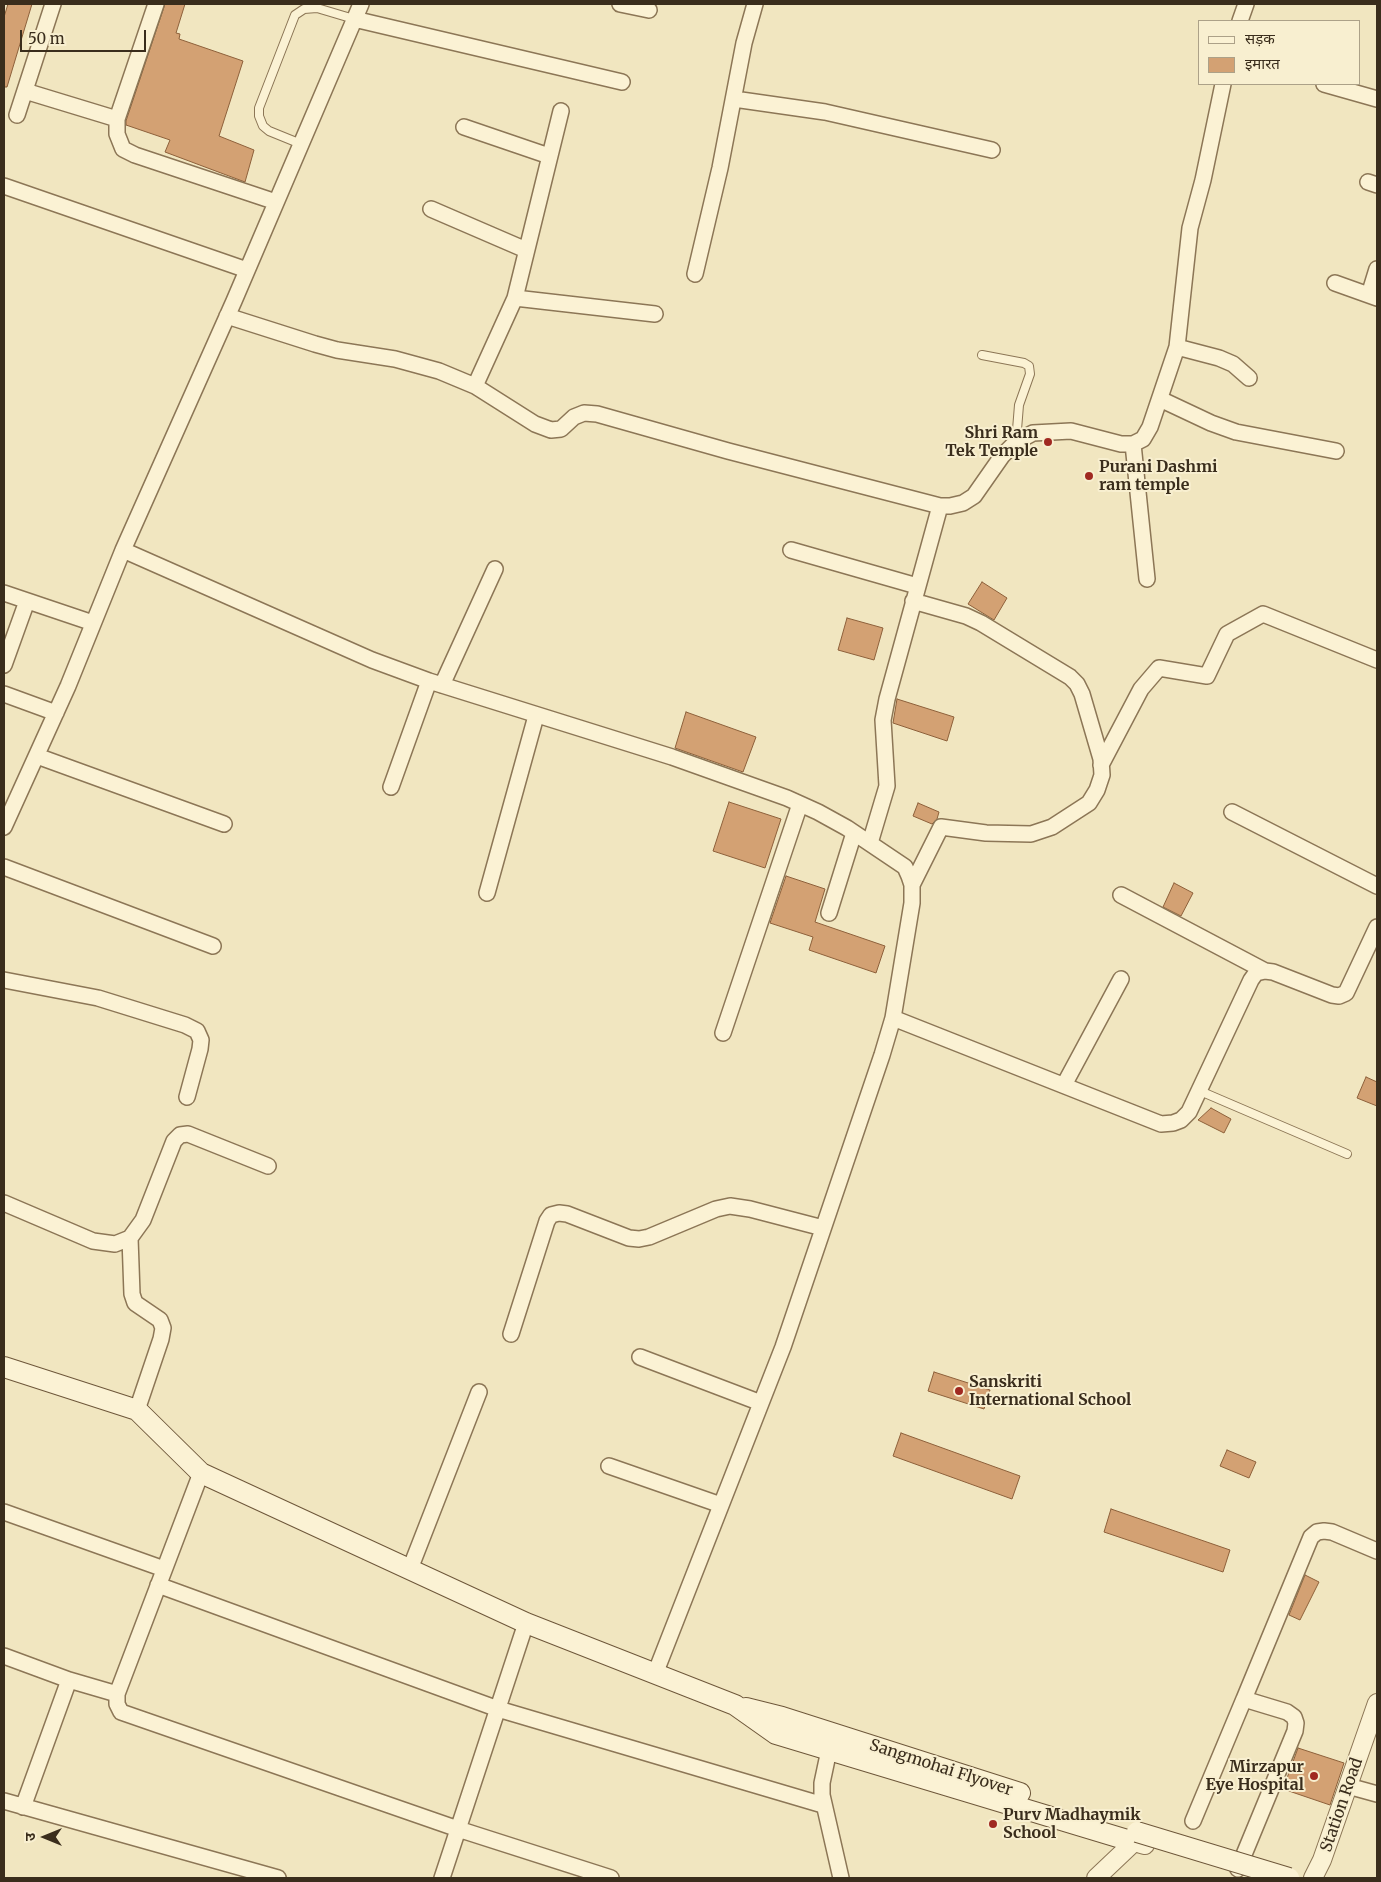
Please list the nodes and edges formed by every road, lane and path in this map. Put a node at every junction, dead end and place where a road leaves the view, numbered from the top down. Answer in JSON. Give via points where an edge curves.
{"nodes":[{"id":1,"x":53,"y":4,"type":"edge"},
{"id":2,"x":156,"y":4,"type":"edge"},
{"id":3,"x":361,"y":4,"type":"edge"},
{"id":4,"x":620,"y":4,"type":"edge"},
{"id":5,"x":755,"y":4,"type":"edge"},
{"id":6,"x":1246,"y":4,"type":"edge"},
{"id":7,"x":650,"y":10,"type":"dead end"},
{"id":8,"x":354,"y":19,"type":"junction"},
{"id":9,"x":1240,"y":20,"type":"edge"},
{"id":10,"x":622,"y":82,"type":"dead end"},
{"id":11,"x":1223,"y":85,"type":"edge"},
{"id":12,"x":1328,"y":85,"type":"edge"},
{"id":13,"x":25,"y":91,"type":"junction"},
{"id":14,"x":734,"y":99,"type":"junction"},
{"id":15,"x":1377,"y":99,"type":"edge"},
{"id":16,"x":561,"y":111,"type":"dead end"},
{"id":17,"x":17,"y":115,"type":"dead end"},
{"id":18,"x":117,"y":119,"type":"junction"},
{"id":19,"x":464,"y":127,"type":"dead end"},
{"id":20,"x":301,"y":144,"type":"junction"},
{"id":21,"x":992,"y":150,"type":"dead end"},
{"id":22,"x":549,"y":156,"type":"junction"},
{"id":23,"x":4,"y":186,"type":"edge"},
{"id":24,"x":276,"y":202,"type":"junction"},
{"id":25,"x":431,"y":209,"type":"dead end"},
{"id":26,"x":526,"y":250,"type":"junction"},
{"id":27,"x":1377,"y":269,"type":"edge"},
{"id":28,"x":247,"y":270,"type":"junction"},
{"id":29,"x":695,"y":274,"type":"dead end"},
{"id":30,"x":1335,"y":282,"type":"dead end"},
{"id":31,"x":1373,"y":296,"type":"edge"},
{"id":32,"x":515,"y":298,"type":"junction"},
{"id":33,"x":654,"y":314,"type":"dead end"},
{"id":34,"x":227,"y":316,"type":"junction"},
{"id":35,"x":1177,"y":347,"type":"junction"},
{"id":36,"x":982,"y":355,"type":"dead end"},
{"id":37,"x":1249,"y":378,"type":"dead end"},
{"id":38,"x":475,"y":386,"type":"junction"},
{"id":39,"x":1160,"y":400,"type":"junction"},
{"id":40,"x":1016,"y":442,"type":"junction"},
{"id":41,"x":1133,"y":444,"type":"junction"},
{"id":42,"x":1336,"y":451,"type":"dead end"},
{"id":43,"x":940,"y":506,"type":"junction"},
{"id":44,"x":123,"y":550,"type":"junction"},
{"id":45,"x":791,"y":550,"type":"dead end"},
{"id":46,"x":495,"y":569,"type":"dead end"},
{"id":47,"x":1147,"y":578,"type":"dead end"},
{"id":48,"x":917,"y":586,"type":"junction"},
{"id":49,"x":4,"y":593,"type":"edge"},
{"id":50,"x":27,"y":601,"type":"junction"},
{"id":51,"x":913,"y":601,"type":"junction"},
{"id":52,"x":94,"y":623,"type":"junction"},
{"id":53,"x":1377,"y":660,"type":"edge"},
{"id":54,"x":4,"y":665,"type":"edge"},
{"id":55,"x":436,"y":683,"type":"junction"},
{"id":56,"x":4,"y":694,"type":"edge"},
{"id":57,"x":56,"y":713,"type":"junction"},
{"id":58,"x":536,"y":716,"type":"junction"},
{"id":59,"x":37,"y":756,"type":"junction"},
{"id":60,"x":1101,"y":765,"type":"junction"},
{"id":61,"x":391,"y":787,"type":"dead end"},
{"id":62,"x":800,"y":804,"type":"junction"},
{"id":63,"x":1232,"y":812,"type":"dead end"},
{"id":64,"x":224,"y":824,"type":"dead end"},
{"id":65,"x":4,"y":826,"type":"edge"},
{"id":66,"x":854,"y":833,"type":"junction"},
{"id":67,"x":870,"y":843,"type":"junction"},
{"id":68,"x":4,"y":868,"type":"edge"},
{"id":69,"x":912,"y":885,"type":"junction"},
{"id":70,"x":1377,"y":886,"type":"edge"},
{"id":71,"x":487,"y":893,"type":"dead end"},
{"id":72,"x":1121,"y":895,"type":"dead end"},
{"id":73,"x":829,"y":913,"type":"dead end"},
{"id":74,"x":1377,"y":927,"type":"edge"},
{"id":75,"x":213,"y":946,"type":"dead end"},
{"id":76,"x":1265,"y":971,"type":"junction"},
{"id":77,"x":1121,"y":979,"type":"dead end"},
{"id":78,"x":4,"y":980,"type":"edge"},
{"id":79,"x":893,"y":1018,"type":"junction"},
{"id":80,"x":723,"y":1033,"type":"dead end"},
{"id":81,"x":1064,"y":1085,"type":"junction"},
{"id":82,"x":1200,"y":1091,"type":"junction"},
{"id":83,"x":187,"y":1097,"type":"dead end"},
{"id":84,"x":1347,"y":1154,"type":"dead end"},
{"id":85,"x":268,"y":1166,"type":"dead end"},
{"id":86,"x":4,"y":1203,"type":"edge"},
{"id":87,"x":823,"y":1228,"type":"junction"},
{"id":88,"x":130,"y":1238,"type":"junction"},
{"id":89,"x":511,"y":1334,"type":"dead end"},
{"id":90,"x":640,"y":1358,"type":"dead end"},
{"id":91,"x":4,"y":1367,"type":"edge"},
{"id":92,"x":479,"y":1392,"type":"dead end"},
{"id":93,"x":761,"y":1403,"type":"junction"},
{"id":94,"x":136,"y":1410,"type":"junction"},
{"id":95,"x":610,"y":1466,"type":"dead end"},
{"id":96,"x":201,"y":1473,"type":"junction"},
{"id":97,"x":721,"y":1505,"type":"junction"},
{"id":98,"x":4,"y":1512,"type":"edge"},
{"id":99,"x":1377,"y":1551,"type":"edge"},
{"id":100,"x":164,"y":1569,"type":"junction"},
{"id":101,"x":410,"y":1569,"type":"junction"},
{"id":102,"x":158,"y":1585,"type":"junction"},
{"id":103,"x":526,"y":1623,"type":"junction"},
{"id":104,"x":4,"y":1656,"type":"edge"},
{"id":105,"x":655,"y":1674,"type":"junction"},
{"id":106,"x":69,"y":1680,"type":"junction"},
{"id":107,"x":117,"y":1694,"type":"junction"},
{"id":108,"x":1244,"y":1699,"type":"junction"},
{"id":109,"x":1377,"y":1703,"type":"edge"},
{"id":110,"x":735,"y":1705,"type":"junction"},
{"id":111,"x":498,"y":1709,"type":"junction"},
{"id":112,"x":829,"y":1750,"type":"junction"},
{"id":113,"x":1348,"y":1786,"type":"junction"},
{"id":114,"x":1377,"y":1794,"type":"edge"},
{"id":115,"x":4,"y":1801,"type":"edge"},
{"id":116,"x":23,"y":1806,"type":"junction"},
{"id":117,"x":823,"y":1806,"type":"junction"},
{"id":118,"x":1194,"y":1820,"type":"dead end"},
{"id":119,"x":458,"y":1829,"type":"junction"},
{"id":120,"x":1136,"y":1837,"type":"junction"},
{"id":121,"x":1238,"y":1869,"type":"junction"},
{"id":122,"x":278,"y":1878,"type":"edge"},
{"id":123,"x":442,"y":1878,"type":"edge"},
{"id":124,"x":611,"y":1878,"type":"edge"},
{"id":125,"x":841,"y":1878,"type":"edge"},
{"id":126,"x":1096,"y":1878,"type":"edge"},
{"id":127,"x":1271,"y":1878,"type":"edge"},
{"id":128,"x":1289,"y":1878,"type":"edge"},
{"id":129,"x":1313,"y":1878,"type":"edge"}],
"edges":[{"from":1,"to":13,"type":"street"},
{"from":2,"to":18,"type":"street"},
{"from":3,"to":8,"type":"street"},
{"from":4,"to":7,"type":"street"},
{"from":5,"to":14,"type":"street"},
{"from":6,"to":9,"type":"street"},
{"from":8,"to":10,"type":"street"},
{"from":8,"to":20,"type":"street"},
{"from":8,"to":20,"type":"lane","via":[[317,8],[304,9],[295,15],[259,108],[259,116],[269,131]]},
{"from":11,"to":35,"type":"street","via":[[1190,228]]},
{"from":12,"to":15,"type":"street"},
{"from":13,"to":17,"type":"street"},
{"from":13,"to":18,"type":"street"},
{"from":14,"to":21,"type":"street","via":[[825,112]]},
{"from":14,"to":29,"type":"street"},
{"from":16,"to":22,"type":"street"},
{"from":18,"to":24,"type":"street","via":[[117,134],[123,149]]},
{"from":19,"to":22,"type":"street"},
{"from":20,"to":24,"type":"street"},
{"from":22,"to":26,"type":"street"},
{"from":23,"to":28,"type":"street"},
{"from":24,"to":28,"type":"street"},
{"from":25,"to":26,"type":"street"},
{"from":26,"to":32,"type":"street"},
{"from":27,"to":31,"type":"street"},
{"from":28,"to":34,"type":"street"},
{"from":30,"to":31,"type":"street"},
{"from":32,"to":33,"type":"street"},
{"from":32,"to":38,"type":"street"},
{"from":34,"to":38,"type":"street","via":[[337,350],[418,364]]},
{"from":34,"to":44,"type":"street"},
{"from":35,"to":37,"type":"street","via":[[1220,358]]},
{"from":35,"to":39,"type":"street"},
{"from":36,"to":40,"type":"lane","via":[[1024,362],[1029,366],[1030,374],[1019,405]]},
{"from":38,"to":43,"type":"street","via":[[535,424],[551,430],[561,429],[584,413],[597,414]]},
{"from":39,"to":41,"type":"street","via":[[1147,433]]},
{"from":39,"to":42,"type":"street","via":[[1236,432]]},
{"from":40,"to":41,"type":"street","via":[[1033,433],[1072,431],[1121,444]]},
{"from":40,"to":43,"type":"street","via":[[974,496],[963,503]]},
{"from":41,"to":47,"type":"street"},
{"from":43,"to":48,"type":"street"},
{"from":44,"to":52,"type":"street"},
{"from":44,"to":55,"type":"street","via":[[372,660]]},
{"from":45,"to":48,"type":"street"},
{"from":46,"to":55,"type":"street"},
{"from":48,"to":51,"type":"street"},
{"from":49,"to":50,"type":"street"},
{"from":50,"to":52,"type":"street"},
{"from":50,"to":54,"type":"street"},
{"from":51,"to":60,"type":"street","via":[[981,623],[1070,677],[1082,694]]},
{"from":51,"to":67,"type":"street","via":[[883,717],[887,786]]},
{"from":52,"to":57,"type":"street"},
{"from":53,"to":60,"type":"street","via":[[1263,614],[1227,634],[1207,676],[1159,668],[1141,689]]},
{"from":55,"to":58,"type":"street"},
{"from":55,"to":61,"type":"street"},
{"from":56,"to":57,"type":"street"},
{"from":57,"to":59,"type":"street"},
{"from":58,"to":62,"type":"street","via":[[672,757]]},
{"from":58,"to":71,"type":"street"},
{"from":59,"to":64,"type":"street"},
{"from":59,"to":65,"type":"street"},
{"from":60,"to":69,"type":"street","via":[[1102,775],[1089,803],[1052,827],[1031,834],[941,827]]},
{"from":62,"to":66,"type":"street"},
{"from":62,"to":80,"type":"street"},
{"from":63,"to":70,"type":"street"},
{"from":66,"to":67,"type":"street"},
{"from":66,"to":73,"type":"street"},
{"from":67,"to":69,"type":"street","via":[[905,867]]},
{"from":68,"to":75,"type":"street"},
{"from":69,"to":79,"type":"street","via":[[912,903]]},
{"from":72,"to":76,"type":"street"},
{"from":74,"to":76,"type":"street","via":[[1346,994],[1332,996]]},
{"from":76,"to":82,"type":"street","via":[[1256,973],[1251,980]]},
{"from":77,"to":81,"type":"street"},
{"from":78,"to":83,"type":"street","via":[[98,998],[197,1031],[200,1049]]},
{"from":79,"to":81,"type":"street"},
{"from":79,"to":87,"type":"street"},
{"from":81,"to":82,"type":"street","via":[[1161,1124],[1181,1120]]},
{"from":82,"to":84,"type":"lane"},
{"from":85,"to":88,"type":"street","via":[[188,1134],[180,1135],[174,1141],[143,1220]]},
{"from":86,"to":88,"type":"street","via":[[93,1241],[115,1244]]},
{"from":87,"to":89,"type":"street","via":[[730,1206],[639,1239],[567,1214],[551,1214],[546,1221]]},
{"from":87,"to":93,"type":"street"},
{"from":88,"to":94,"type":"street","via":[[135,1303],[160,1320],[163,1328]]},
{"from":90,"to":93,"type":"street"},
{"from":91,"to":94,"type":"main road"},
{"from":92,"to":101,"type":"street"},
{"from":93,"to":97,"type":"street"},
{"from":94,"to":96,"type":"main road"},
{"from":95,"to":97,"type":"street"},
{"from":96,"to":100,"type":"street"},
{"from":96,"to":101,"type":"main road"},
{"from":97,"to":105,"type":"street"},
{"from":98,"to":100,"type":"street"},
{"from":99,"to":108,"type":"street","via":[[1332,1532],[1317,1532],[1311,1537]]},
{"from":100,"to":102,"type":"street"},
{"from":101,"to":103,"type":"main road"},
{"from":102,"to":107,"type":"street"},
{"from":102,"to":111,"type":"street"},
{"from":103,"to":105,"type":"main road"},
{"from":103,"to":111,"type":"street"},
{"from":104,"to":106,"type":"street"},
{"from":105,"to":110,"type":"main road"},
{"from":106,"to":107,"type":"street"},
{"from":106,"to":116,"type":"street"},
{"from":107,"to":119,"type":"street","via":[[117,1704],[127,1715]]},
{"from":108,"to":118,"type":"street"},
{"from":108,"to":121,"type":"street","via":[[1287,1712],[1296,1723]]},
{"from":109,"to":113,"type":"street","name":"Station Road"},
{"from":110,"to":112,"type":"main road","via":[[776,1734]]},
{"from":110,"to":120,"type":"main road","name":"Sangmohai Flyover","via":[[953,1771]]},
{"from":111,"to":117,"type":"street"},
{"from":111,"to":119,"type":"street"},
{"from":112,"to":117,"type":"street","via":[[822,1783]]},
{"from":112,"to":120,"type":"main road"},
{"from":113,"to":114,"type":"street"},
{"from":113,"to":129,"type":"street","name":"Station Road"},
{"from":115,"to":116,"type":"street"},
{"from":116,"to":122,"type":"street"},
{"from":117,"to":125,"type":"street"},
{"from":119,"to":123,"type":"street"},
{"from":119,"to":124,"type":"street"},
{"from":120,"to":121,"type":"street"},
{"from":120,"to":126,"type":"street"},
{"from":120,"to":128,"type":"main road","name":"Sangmohai Flyover","bridge":true},
{"from":121,"to":127,"type":"street"}]}
